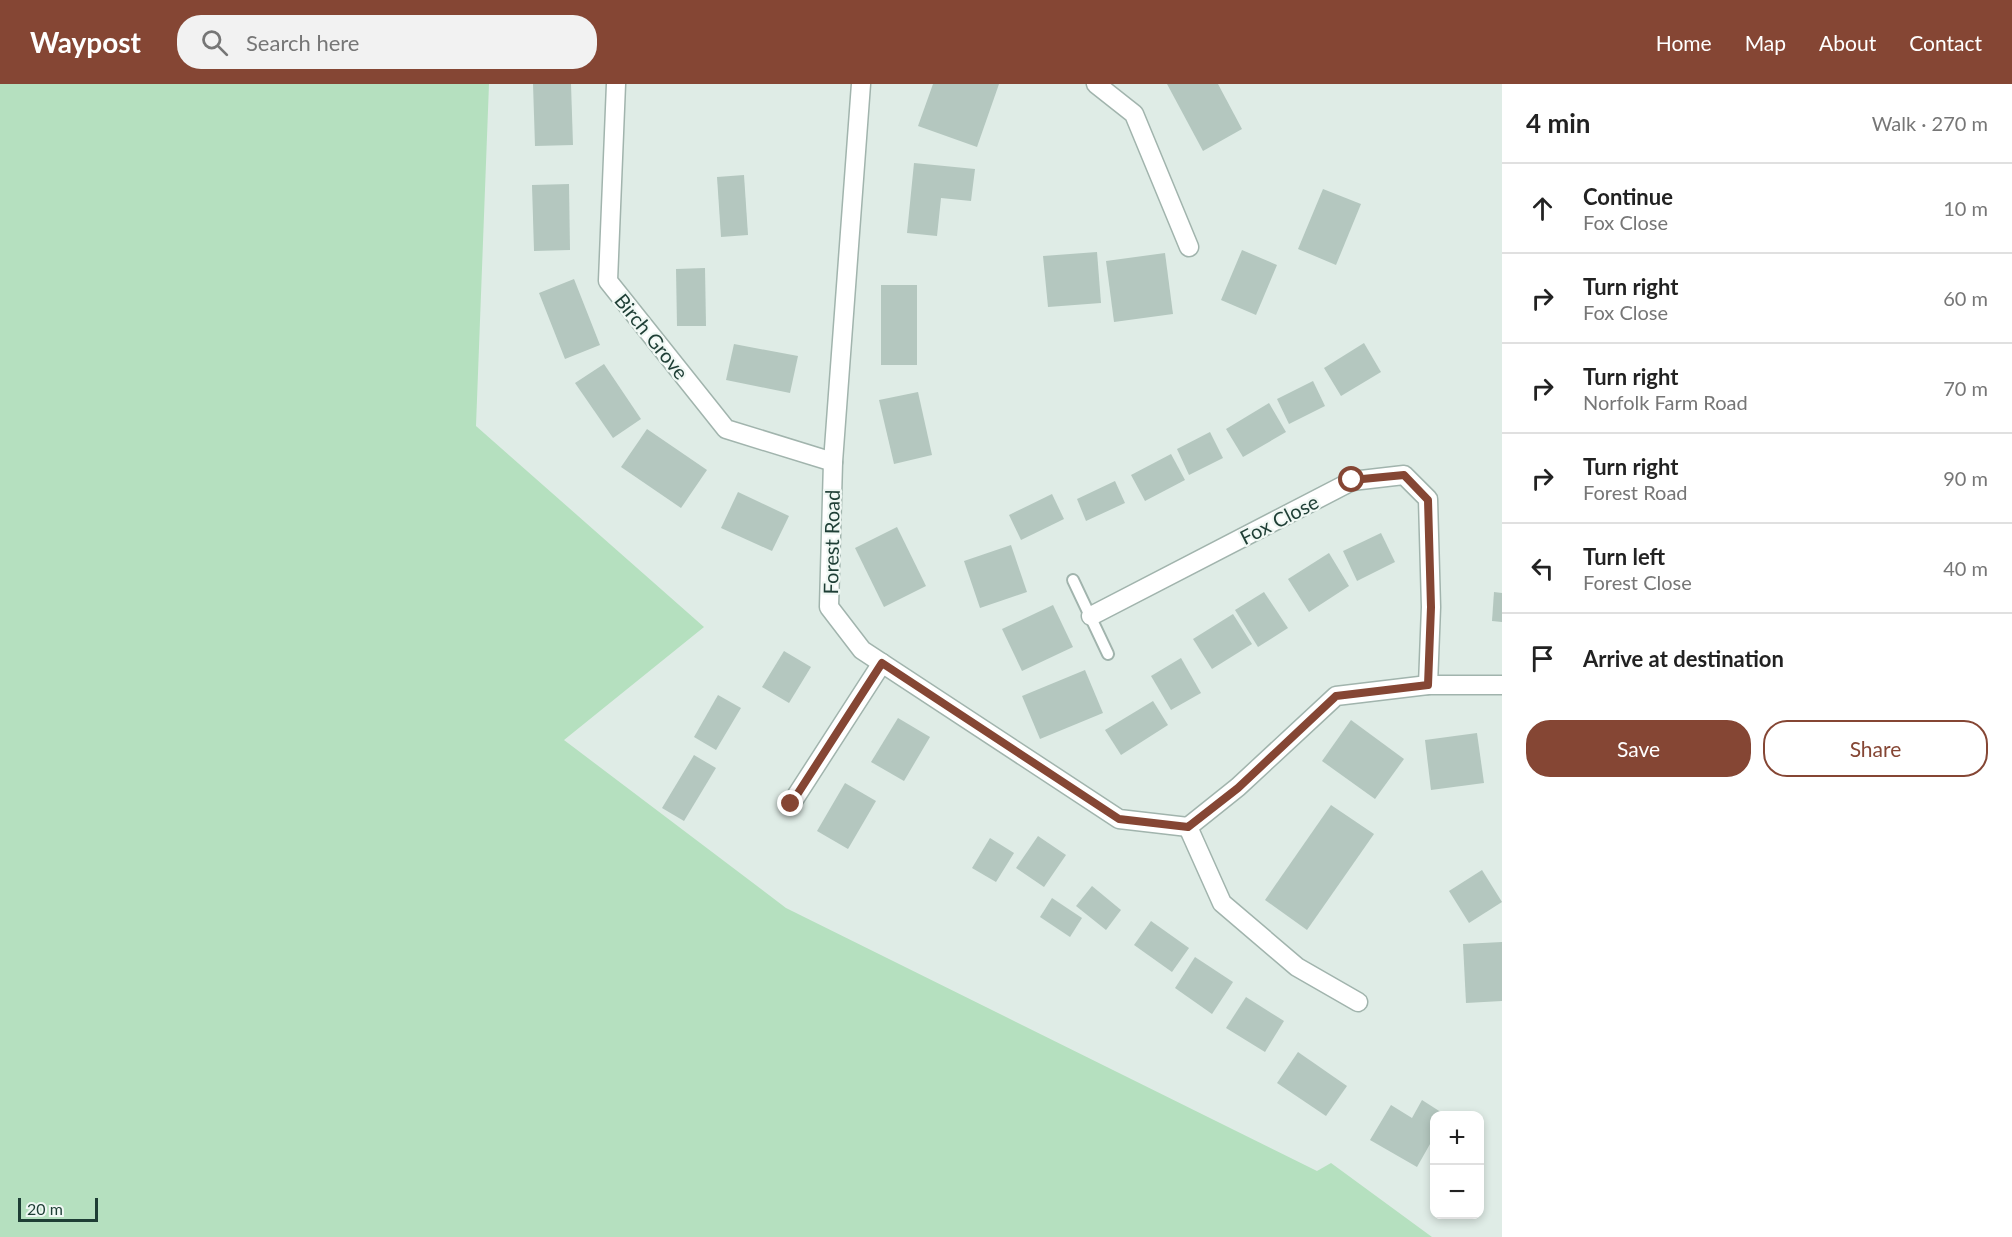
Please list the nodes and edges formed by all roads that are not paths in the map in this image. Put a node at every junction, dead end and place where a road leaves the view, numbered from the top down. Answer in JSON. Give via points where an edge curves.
{"nodes":[{"id":1,"x":616,"y":84,"type":"edge"},
{"id":2,"x":861,"y":84,"type":"edge"},
{"id":3,"x":1096,"y":84,"type":"edge"},
{"id":4,"x":1189,"y":247,"type":"dead end"},
{"id":5,"x":833,"y":462,"type":"junction"},
{"id":6,"x":1073,"y":580,"type":"dead end"},
{"id":7,"x":1091,"y":616,"type":"junction"},
{"id":8,"x":1108,"y":654,"type":"dead end"},
{"id":9,"x":882,"y":663,"type":"junction"},
{"id":10,"x":1428,"y":685,"type":"junction"},
{"id":11,"x":1502,"y":685,"type":"edge"},
{"id":12,"x":791,"y":804,"type":"dead end"},
{"id":13,"x":1188,"y":827,"type":"junction"},
{"id":14,"x":1358,"y":1002,"type":"dead end"}],
"edges":[{"from":1,"to":5,"type":"street","name":"Birch Grove","via":[[608,280],[726,429]]},
{"from":2,"to":5,"type":"street","name":"Forest Road"},
{"from":3,"to":4,"type":"street","via":[[1134,114]]},
{"from":5,"to":9,"type":"street","name":"Forest Road","via":[[829,607],[862,650]]},
{"from":6,"to":7,"type":"lane"},
{"from":7,"to":8,"type":"lane"},
{"from":7,"to":10,"type":"street","name":"Fox Close","via":[[1352,480],[1404,475],[1428,500]]},
{"from":9,"to":12,"type":"street"},
{"from":9,"to":13,"type":"street","name":"Forest Road","via":[[1119,819]]},
{"from":10,"to":11,"type":"street"},
{"from":10,"to":13,"type":"street","via":[[1336,696],[1238,788]]},
{"from":13,"to":14,"type":"street","via":[[1222,903],[1297,967]]}]}
